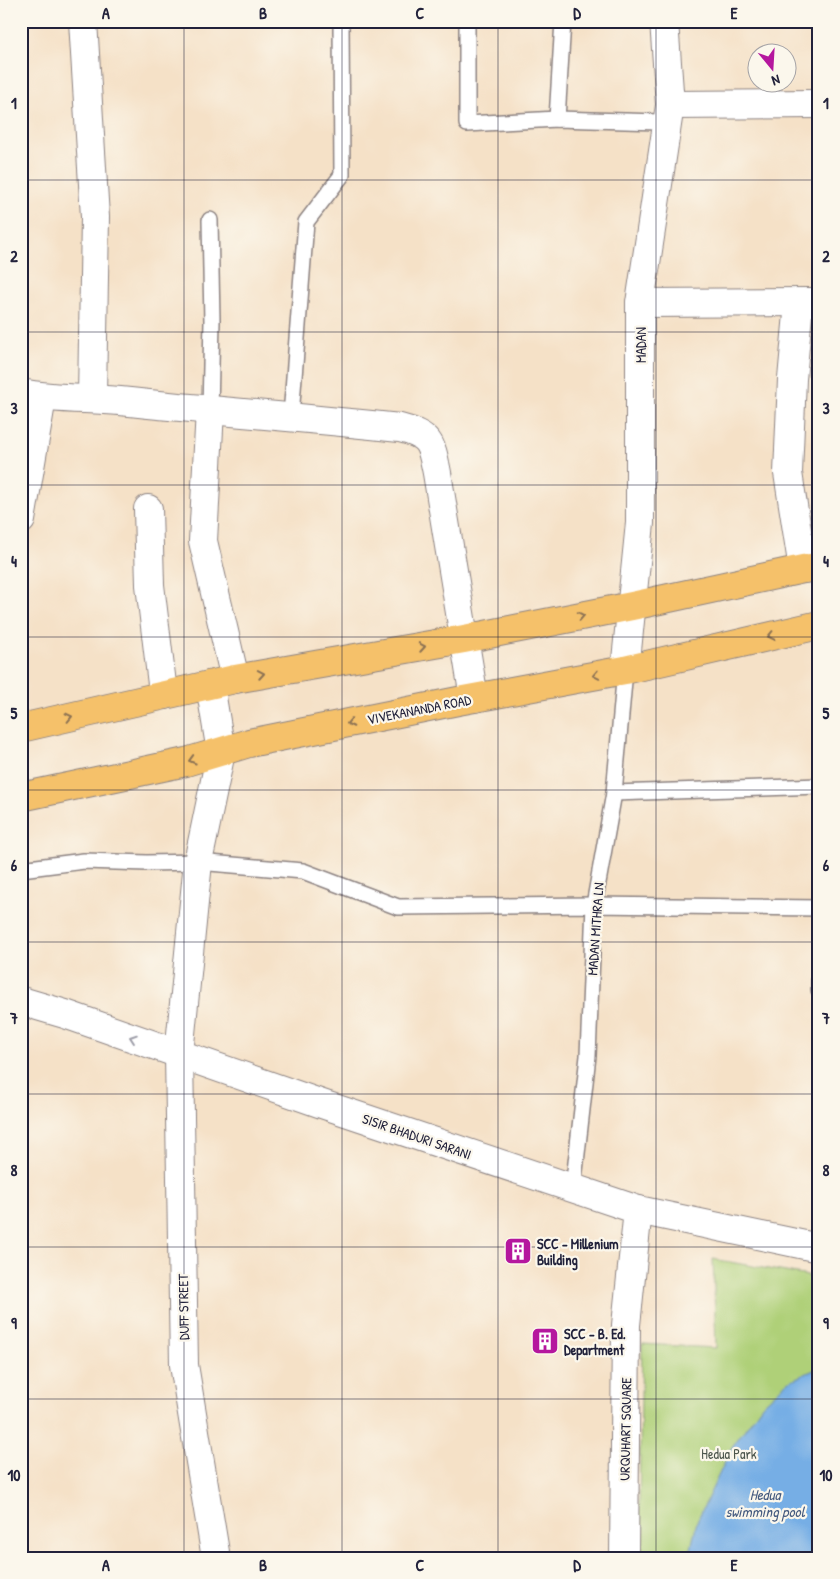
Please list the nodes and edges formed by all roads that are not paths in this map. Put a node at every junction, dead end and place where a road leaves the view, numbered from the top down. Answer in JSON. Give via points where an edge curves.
{"nodes":[{"id":1,"x":84,"y":21,"type":"edge"},
{"id":2,"x":341,"y":21,"type":"edge"},
{"id":3,"x":466,"y":21,"type":"edge"},
{"id":4,"x":564,"y":21,"type":"edge"},
{"id":5,"x":664,"y":21,"type":"edge"},
{"id":6,"x":819,"y":104,"type":"edge"},
{"id":7,"x":670,"y":105,"type":"junction"},
{"id":8,"x":557,"y":119,"type":"junction"},
{"id":9,"x":210,"y":220,"type":"dead end"},
{"id":10,"x":809,"y":303,"type":"edge"},
{"id":11,"x":640,"y":304,"type":"junction"},
{"id":12,"x":32,"y":396,"type":"edge"},
{"id":13,"x":92,"y":398,"type":"junction"},
{"id":14,"x":210,"y":410,"type":"junction"},
{"id":15,"x":291,"y":416,"type":"junction"},
{"id":16,"x":148,"y":509,"type":"dead end"},
{"id":17,"x":21,"y":520,"type":"edge"},
{"id":18,"x":811,"y":568,"type":"edge"},
{"id":19,"x":632,"y":606,"type":"junction"},
{"id":20,"x":819,"y":625,"type":"edge"},
{"id":21,"x":464,"y":639,"type":"junction"},
{"id":22,"x":625,"y":670,"type":"junction"},
{"id":23,"x":222,"y":682,"type":"junction"},
{"id":24,"x":165,"y":695,"type":"junction"},
{"id":25,"x":474,"y":698,"type":"junction"},
{"id":26,"x":21,"y":728,"type":"edge"},
{"id":27,"x":221,"y":752,"type":"junction"},
{"id":28,"x":819,"y":786,"type":"edge"},
{"id":29,"x":614,"y":793,"type":"junction"},
{"id":30,"x":21,"y":797,"type":"edge"},
{"id":31,"x":198,"y":862,"type":"junction"},
{"id":32,"x":21,"y":869,"type":"edge"},
{"id":33,"x":594,"y":905,"type":"junction"},
{"id":34,"x":819,"y":908,"type":"edge"},
{"id":35,"x":819,"y":981,"type":"edge"},
{"id":36,"x":819,"y":990,"type":"edge"},
{"id":37,"x":21,"y":1001,"type":"edge"},
{"id":38,"x":179,"y":1054,"type":"junction"},
{"id":39,"x":573,"y":1189,"type":"junction"},
{"id":40,"x":638,"y":1210,"type":"junction"},
{"id":41,"x":819,"y":1248,"type":"edge"},
{"id":42,"x":216,"y":1558,"type":"edge"},
{"id":43,"x":624,"y":1558,"type":"edge"}],
"edges":[{"from":1,"to":13,"type":"street","via":[[95,217]]},
{"from":2,"to":15,"type":"lane","via":[[342,175],[306,222]]},
{"from":3,"to":8,"type":"lane","via":[[467,124]]},
{"from":4,"to":8,"type":"lane"},
{"from":5,"to":7,"type":"street","name":"MADAN"},
{"from":6,"to":7,"type":"street"},
{"from":7,"to":8,"type":"lane","via":[[659,122]]},
{"from":7,"to":11,"type":"street","name":"MADAN"},
{"from":9,"to":14,"type":"lane"},
{"from":10,"to":11,"type":"street"},
{"from":10,"to":18,"type":"street","via":[[792,379],[788,473]]},
{"from":11,"to":19,"type":"street","name":"MADAN","via":[[640,523]]},
{"from":12,"to":13,"type":"street"},
{"from":12,"to":17,"type":"street"},
{"from":13,"to":14,"type":"street"},
{"from":14,"to":15,"type":"street"},
{"from":14,"to":23,"type":"street","via":[[203,541]]},
{"from":15,"to":21,"type":"street","via":[[400,428],[417,432],[428,440],[439,481]]},
{"from":16,"to":24,"type":"street","via":[[150,585]]},
{"from":18,"to":19,"type":"main road"},
{"from":21,"to":19,"type":"main road","one_way":true},
{"from":19,"to":22,"type":"street","name":"MADAN"},
{"from":20,"to":22,"type":"main road","name":"VIVEKANANDA ROAD","one_way":true},
{"from":23,"to":21,"type":"main road","one_way":true},
{"from":21,"to":25,"type":"street"},
{"from":22,"to":25,"type":"main road","name":"VIVEKANANDA ROAD","one_way":true},
{"from":22,"to":29,"type":"lane","name":"MADAN MITHRA LN"},
{"from":23,"to":24,"type":"main road"},
{"from":23,"to":27,"type":"street"},
{"from":26,"to":24,"type":"main road","one_way":true},
{"from":25,"to":27,"type":"main road","name":"VIVEKANANDA ROAD","one_way":true,"via":[[249,743]]},
{"from":27,"to":30,"type":"main road","name":"VIVEKANANDA ROAD","one_way":true},
{"from":27,"to":31,"type":"street","name":"DUFF STREET"},
{"from":28,"to":29,"type":"lane"},
{"from":29,"to":33,"type":"lane","name":"MADAN MITHRA LN"},
{"from":31,"to":32,"type":"lane","via":[[84,861]]},
{"from":31,"to":33,"type":"lane","via":[[303,871],[398,906]]},
{"from":31,"to":38,"type":"street","name":"DUFF STREET"},
{"from":33,"to":34,"type":"lane"},
{"from":33,"to":39,"type":"lane","name":"MADAN MITHRA LN","via":[[588,1056]]},
{"from":35,"to":36,"type":"lane"},
{"from":38,"to":37,"type":"street","name":"SISIR BHADURI SARANI","one_way":true},
{"from":38,"to":39,"type":"street","name":"SISIR BHADURI SARANI"},
{"from":38,"to":42,"type":"street","name":"DUFF STREET","via":[[184,1365]]},
{"from":39,"to":40,"type":"street","name":"SISIR BHADURI SARANI"},
{"from":40,"to":41,"type":"street","name":"SISIR BHADURI SARANI"},
{"from":40,"to":43,"type":"street","name":"URQUHART SQUARE","via":[[626,1325]]}]}
